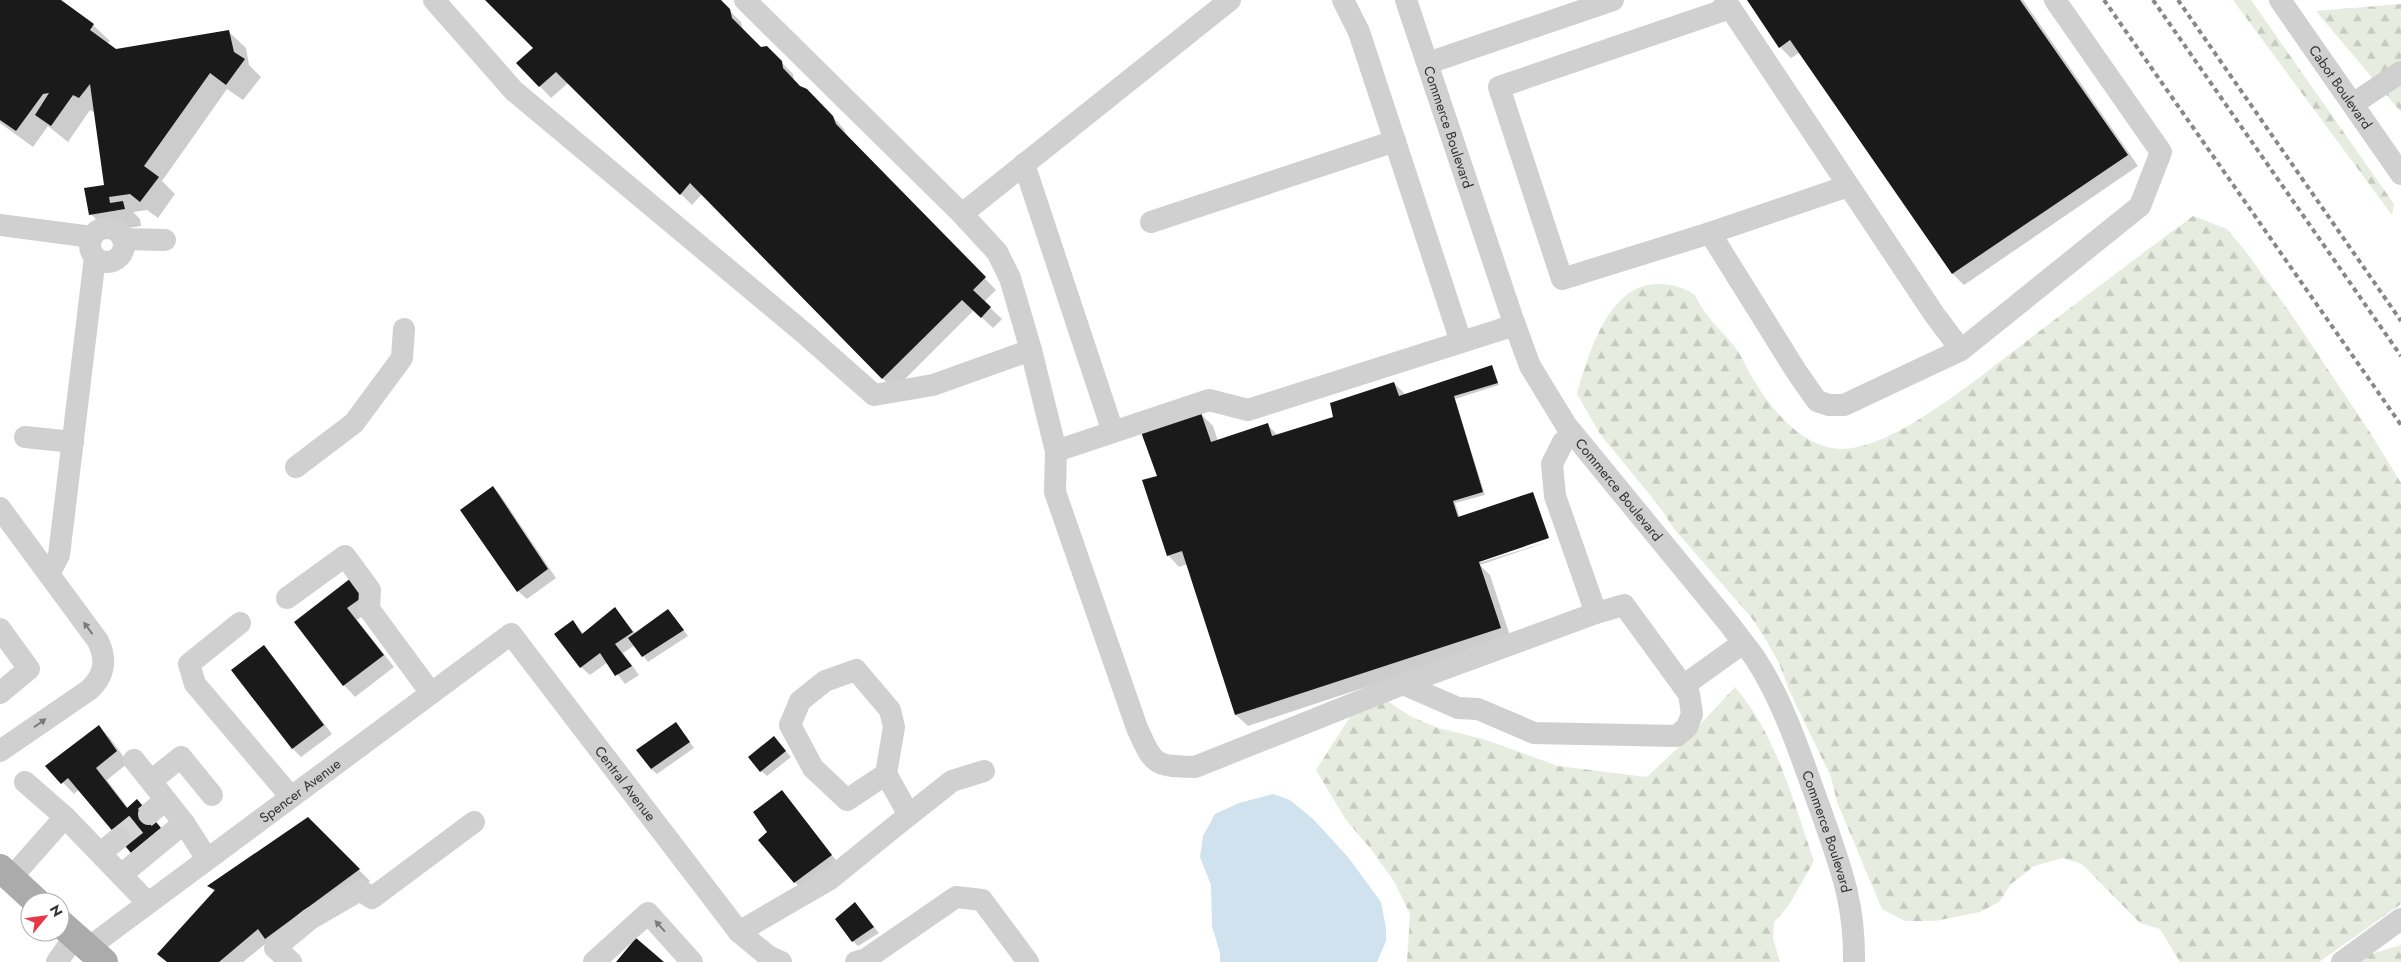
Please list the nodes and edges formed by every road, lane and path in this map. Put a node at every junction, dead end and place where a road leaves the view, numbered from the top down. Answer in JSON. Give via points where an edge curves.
{"nodes":[{"id":1,"x":434,"y":0,"type":"edge"},
{"id":2,"x":745,"y":0,"type":"edge"},
{"id":3,"x":1343,"y":0,"type":"edge"},
{"id":4,"x":1406,"y":0,"type":"edge"},
{"id":5,"x":1613,"y":0,"type":"edge"},
{"id":6,"x":2055,"y":0,"type":"edge"},
{"id":7,"x":2280,"y":0,"type":"edge"},
{"id":8,"x":1223,"y":2,"type":"edge"},
{"id":9,"x":1727,"y":4,"type":"edge"},
{"id":10,"x":1428,"y":63,"type":"junction"},
{"id":11,"x":2401,"y":72,"type":"edge"},
{"id":12,"x":2353,"y":104,"type":"junction"},
{"id":13,"x":1395,"y":141,"type":"junction"},
{"id":14,"x":1024,"y":164,"type":"junction"},
{"id":15,"x":2401,"y":174,"type":"edge"},
{"id":16,"x":1848,"y":186,"type":"junction"},
{"id":17,"x":962,"y":214,"type":"junction"},
{"id":18,"x":1151,"y":222,"type":"dead end"},
{"id":19,"x":0,"y":225,"type":"edge"},
{"id":20,"x":1710,"y":233,"type":"junction"},
{"id":21,"x":165,"y":240,"type":"dead end"},
{"id":22,"x":93,"y":247,"type":"junction"},
{"id":23,"x":1515,"y":325,"type":"junction"},
{"id":24,"x":404,"y":329,"type":"dead end"},
{"id":25,"x":1461,"y":342,"type":"junction"},
{"id":26,"x":1030,"y":350,"type":"junction"},
{"id":27,"x":1961,"y":350,"type":"junction"},
{"id":28,"x":1113,"y":432,"type":"junction"},
{"id":29,"x":1573,"y":434,"type":"junction"},
{"id":30,"x":25,"y":437,"type":"dead end"},
{"id":31,"x":73,"y":442,"type":"junction"},
{"id":32,"x":1056,"y":451,"type":"junction"},
{"id":33,"x":296,"y":467,"type":"dead end"},
{"id":34,"x":0,"y":508,"type":"edge"},
{"id":35,"x":49,"y":574,"type":"junction"},
{"id":36,"x":287,"y":598,"type":"dead end"},
{"id":37,"x":1596,"y":613,"type":"junction"},
{"id":38,"x":240,"y":623,"type":"dead end"},
{"id":39,"x":0,"y":629,"type":"edge"},
{"id":40,"x":511,"y":634,"type":"joint"},
{"id":41,"x":1743,"y":643,"type":"junction"},
{"id":42,"x":1403,"y":684,"type":"junction"},
{"id":43,"x":1683,"y":686,"type":"junction"},
{"id":44,"x":0,"y":693,"type":"edge"},
{"id":45,"x":431,"y":693,"type":"junction"},
{"id":46,"x":0,"y":751,"type":"edge"},
{"id":47,"x":134,"y":760,"type":"dead end"},
{"id":48,"x":984,"y":772,"type":"dead end"},
{"id":49,"x":886,"y":774,"type":"junction"},
{"id":50,"x":150,"y":781,"type":"junction"},
{"id":51,"x":25,"y":782,"type":"dead end"},
{"id":52,"x":212,"y":795,"type":"dead end"},
{"id":53,"x":291,"y":797,"type":"junction"},
{"id":54,"x":909,"y":815,"type":"junction"},
{"id":55,"x":65,"y":817,"type":"junction"},
{"id":56,"x":474,"y":822,"type":"dead end"},
{"id":57,"x":184,"y":823,"type":"junction"},
{"id":58,"x":119,"y":838,"type":"tunnel mouth"},
{"id":59,"x":101,"y":853,"type":"junction"},
{"id":60,"x":207,"y":859,"type":"junction"},
{"id":61,"x":6,"y":873,"type":"edge"},
{"id":62,"x":121,"y":874,"type":"junction"},
{"id":63,"x":26,"y":892,"type":"edge"},
{"id":64,"x":148,"y":903,"type":"junction"},
{"id":65,"x":2401,"y":919,"type":"edge"},
{"id":66,"x":739,"y":932,"type":"junction"},
{"id":67,"x":82,"y":942,"type":"edge"},
{"id":68,"x":1858,"y":961,"type":"edge"},
{"id":69,"x":57,"y":962,"type":"edge"},
{"id":70,"x":291,"y":962,"type":"edge"},
{"id":71,"x":594,"y":962,"type":"edge"},
{"id":72,"x":692,"y":962,"type":"edge"},
{"id":73,"x":781,"y":962,"type":"edge"},
{"id":74,"x":856,"y":962,"type":"edge"},
{"id":75,"x":1028,"y":962,"type":"edge"},
{"id":76,"x":2342,"y":962,"type":"edge"}],
"edges":[{"from":1,"to":26,"type":"street","via":[[514,91],[874,395],[933,385]]},
{"from":2,"to":17,"type":"street"},
{"from":3,"to":13,"type":"street","via":[[1359,32]]},
{"from":4,"to":10,"type":"street","name":"Commerce Boulevard"},
{"from":5,"to":10,"type":"street"},
{"from":6,"to":27,"type":"street","via":[[2161,152],[2140,206]]},
{"from":7,"to":12,"type":"street","name":"Cabot Boulevard"},
{"from":8,"to":14,"type":"street"},
{"from":9,"to":16,"type":"street"},
{"from":9,"to":20,"type":"street","via":[[1499,87],[1562,279]]},
{"from":10,"to":23,"type":"street","name":"Commerce Boulevard"},
{"from":11,"to":12,"type":"street"},
{"from":12,"to":15,"type":"street","name":"Cabot Boulevard"},
{"from":13,"to":18,"type":"street"},
{"from":13,"to":25,"type":"street"},
{"from":14,"to":17,"type":"street"},
{"from":14,"to":28,"type":"street"},
{"from":16,"to":20,"type":"street"},
{"from":16,"to":27,"type":"street"},
{"from":17,"to":26,"type":"street","via":[[997,252],[1006,267]]},
{"from":19,"to":22,"type":"street"},
{"from":20,"to":27,"type":"street","via":[[1817,401],[1844,405]]},
{"from":21,"to":22,"type":"street","via":[[123,239],[123,249],[118,257],[108,261]]},
{"from":22,"to":31,"type":"street"},
{"from":23,"to":25,"type":"street"},
{"from":23,"to":29,"type":"street","name":"Commerce Boulevard","via":[[1530,366]]},
{"from":24,"to":33,"type":"street","via":[[402,358],[354,423]]},
{"from":25,"to":28,"type":"street","via":[[1248,410],[1209,400]]},
{"from":26,"to":32,"type":"street"},
{"from":28,"to":32,"type":"street"},
{"from":29,"to":37,"type":"street","via":[[1563,442],[1552,464],[1555,496]]},
{"from":29,"to":41,"type":"street","name":"Commerce Boulevard"},
{"from":30,"to":31,"type":"street"},
{"from":31,"to":35,"type":"street","via":[[59,555]]},
{"from":32,"to":42,"type":"street","via":[[1054,492],[1150,757],[1167,767],[1195,768]]},
{"from":34,"to":35,"type":"street"},
{"from":46,"to":35,"type":"street","one_way":true,"via":[[88,690],[103,672],[105,661],[98,641]]},
{"from":36,"to":45,"type":"street","via":[[345,556],[370,590],[369,609]]},
{"from":37,"to":42,"type":"street"},
{"from":37,"to":43,"type":"street","via":[[1624,605]]},
{"from":38,"to":53,"type":"street","via":[[189,664],[195,684]]},
{"from":39,"to":44,"type":"street","via":[[30,669]]},
{"from":40,"to":45,"type":"street","name":"Spencer Avenue"},
{"from":40,"to":66,"type":"street","name":"Central Avenue"},
{"from":41,"to":43,"type":"street"},
{"from":41,"to":68,"type":"street","name":"Commerce Boulevard","via":[[1755,658],[1792,734],[1845,881]]},
{"from":42,"to":43,"type":"street","via":[[1458,708],[1478,709],[1534,733],[1660,736],[1677,736],[1688,727],[1692,714],[1689,694]]},
{"from":45,"to":53,"type":"street","name":"Spencer Avenue"},
{"from":47,"to":50,"type":"street"},
{"from":48,"to":54,"type":"street","via":[[952,781]]},
{"from":49,"to":49,"type":"street","via":[[894,728],[890,710],[856,670],[825,681],[800,701],[790,725],[813,768],[847,800]]},
{"from":49,"to":54,"type":"street"},
{"from":50,"to":52,"type":"street","via":[[181,757]]},
{"from":50,"to":57,"type":"street","via":[[157,807]]},
{"from":51,"to":55,"type":"street"},
{"from":53,"to":60,"type":"street","name":"Spencer Avenue"},
{"from":54,"to":66,"type":"street","via":[[830,879]]},
{"from":55,"to":59,"type":"street"},
{"from":55,"to":61,"type":"street"},
{"from":56,"to":70,"type":"street","via":[[372,898],[360,890],[310,919],[275,948]]},
{"from":57,"to":60,"type":"street"},
{"from":57,"to":62,"type":"street"},
{"from":58,"to":59,"type":"street"},
{"from":59,"to":62,"type":"street"},
{"from":60,"to":64,"type":"street","name":"Spencer Avenue"},
{"from":61,"to":63,"type":"main road"},
{"from":62,"to":64,"type":"street"},
{"from":64,"to":67,"type":"street","name":"Spencer Avenue"},
{"from":65,"to":76,"type":"street"},
{"from":66,"to":73,"type":"street","name":"Central Avenue","via":[[768,956]]},
{"from":67,"to":69,"type":"street","name":"Spencer Avenue"},
{"from":72,"to":71,"type":"street","one_way":true,"via":[[648,913]]},
{"from":74,"to":75,"type":"street","via":[[866,959],[956,897],[982,900]]}]}
